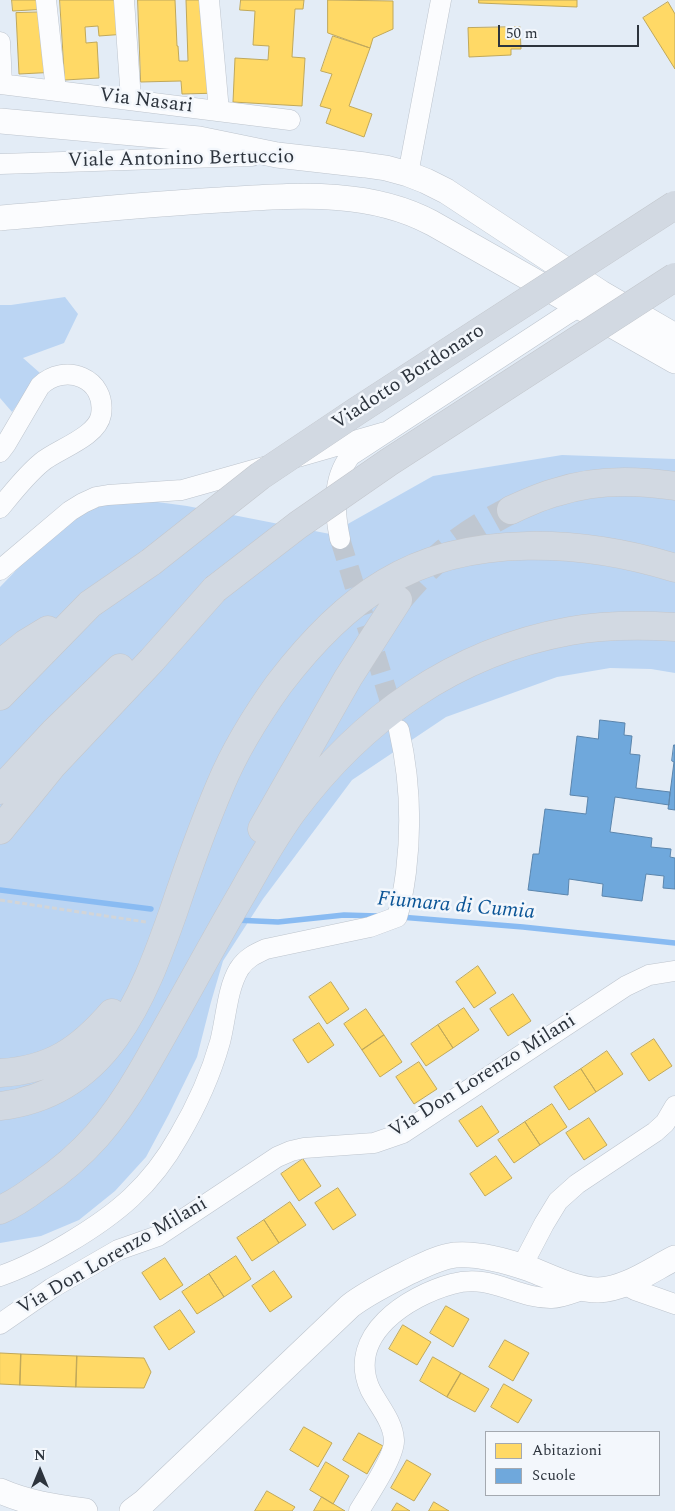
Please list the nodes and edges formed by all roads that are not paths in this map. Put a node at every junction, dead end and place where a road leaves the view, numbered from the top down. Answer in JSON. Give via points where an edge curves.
{"nodes":[{"id":1,"x":46,"y":0,"type":"edge"},
{"id":2,"x":124,"y":0,"type":"edge"},
{"id":3,"x":209,"y":0,"type":"edge"},
{"id":4,"x":440,"y":0,"type":"edge"},
{"id":5,"x":0,"y":42,"type":"edge"},
{"id":6,"x":1,"y":84,"type":"edge"},
{"id":7,"x":56,"y":91,"type":"junction"},
{"id":8,"x":130,"y":100,"type":"junction"},
{"id":9,"x":218,"y":111,"type":"junction"},
{"id":10,"x":290,"y":120,"type":"dead end"},
{"id":11,"x":0,"y":122,"type":"edge"},
{"id":12,"x":276,"y":155,"type":"junction"},
{"id":13,"x":0,"y":164,"type":"edge"},
{"id":14,"x":408,"y":174,"type":"junction"},
{"id":15,"x":675,"y":205,"type":"edge"},
{"id":16,"x":0,"y":218,"type":"edge"},
{"id":17,"x":675,"y":277,"type":"edge"},
{"id":18,"x":601,"y":293,"type":"junction"},
{"id":19,"x":580,"y":306,"type":"junction"},
{"id":20,"x":675,"y":336,"type":"edge"},
{"id":21,"x":675,"y":361,"type":"edge"},
{"id":22,"x":385,"y":432,"type":"junction"},
{"id":23,"x":0,"y":452,"type":"edge"},
{"id":24,"x":675,"y":486,"type":"edge"},
{"id":25,"x":0,"y":508,"type":"edge"},
{"id":26,"x":510,"y":510,"type":"tunnel mouth"},
{"id":27,"x":340,"y":539,"type":"tunnel mouth"},
{"id":28,"x":675,"y":554,"type":"edge"},
{"id":29,"x":675,"y":568,"type":"edge"},
{"id":30,"x":0,"y":570,"type":"edge"},
{"id":31,"x":215,"y":589,"type":"junction"},
{"id":32,"x":398,"y":600,"type":"tunnel mouth"},
{"id":33,"x":90,"y":604,"type":"junction"},
{"id":34,"x":675,"y":627,"type":"edge"},
{"id":35,"x":0,"y":664,"type":"edge"},
{"id":36,"x":0,"y":696,"type":"edge"},
{"id":37,"x":399,"y":730,"type":"tunnel mouth"},
{"id":38,"x":0,"y":790,"type":"edge"},
{"id":39,"x":0,"y":830,"type":"edge"},
{"id":40,"x":675,"y":971,"type":"edge"},
{"id":41,"x":0,"y":1073,"type":"edge"},
{"id":42,"x":0,"y":1106,"type":"edge"},
{"id":43,"x":675,"y":1106,"type":"edge"},
{"id":44,"x":0,"y":1196,"type":"edge"},
{"id":45,"x":0,"y":1210,"type":"edge"},
{"id":46,"x":675,"y":1258,"type":"edge"},
{"id":47,"x":522,"y":1266,"type":"junction"},
{"id":48,"x":0,"y":1276,"type":"edge"},
{"id":49,"x":624,"y":1284,"type":"junction"},
{"id":50,"x":585,"y":1289,"type":"junction"},
{"id":51,"x":669,"y":1298,"type":"edge"},
{"id":52,"x":0,"y":1324,"type":"edge"},
{"id":53,"x":0,"y":1491,"type":"edge"},
{"id":54,"x":85,"y":1511,"type":"edge"},
{"id":55,"x":132,"y":1511,"type":"edge"},
{"id":56,"x":359,"y":1511,"type":"edge"}],
"edges":[{"from":1,"to":7,"type":"street"},
{"from":2,"to":8,"type":"street"},
{"from":3,"to":9,"type":"street"},
{"from":4,"to":14,"type":"street"},
{"from":5,"to":6,"type":"street","name":"Via Nasari"},
{"from":6,"to":7,"type":"street","name":"Via Nasari"},
{"from":7,"to":8,"type":"street","name":"Via Nasari"},
{"from":8,"to":9,"type":"street","name":"Via Nasari"},
{"from":9,"to":10,"type":"street","name":"Via Nasari"},
{"from":11,"to":12,"type":"street","via":[[199,139]]},
{"from":12,"to":13,"type":"street","name":"Viale Antonino Bertuccio"},
{"from":12,"to":14,"type":"street","name":"Viale Antonino Bertuccio","via":[[386,168]]},
{"from":14,"to":18,"type":"street","name":"Viale Antonino Bertuccio","via":[[446,191]]},
{"from":15,"to":33,"type":"highway","name":"Viadotto Bordonaro","bridge":true,"via":[[276,466],[151,562]]},
{"from":16,"to":19,"type":"street","name":"Viale Antonino Bertuccio","via":[[269,198],[319,197],[382,203],[418,215]]},
{"from":17,"to":31,"type":"highway","bridge":true,"via":[[389,462],[298,525]]},
{"from":18,"to":19,"type":"street"},
{"from":18,"to":20,"type":"street","name":"Viale Antonino Bertuccio"},
{"from":19,"to":21,"type":"street","name":"Viale Antonino Bertuccio"},
{"from":19,"to":22,"type":"street"},
{"from":22,"to":27,"type":"street","via":[[350,456],[342,466],[336,508]]},
{"from":22,"to":30,"type":"street","via":[[182,490],[96,497],[70,512]]},
{"from":23,"to":25,"type":"street","via":[[46,380],[60,375],[75,375],[94,386],[101,405],[99,423],[89,433],[42,462]]},
{"from":24,"to":26,"type":"highway","via":[[635,481],[578,486]]},
{"from":28,"to":41,"type":"highway","via":[[592,536],[536,532],[495,534],[449,543],[402,559],[346,594],[289,648],[253,697],[229,738],[196,810],[145,954],[113,1012],[90,1038],[60,1058],[43,1066]]},
{"from":29,"to":42,"type":"highway","via":[[589,549],[494,548],[454,556],[409,571],[385,583],[342,615],[299,658],[265,704],[233,759],[211,808],[148,980],[113,1040],[72,1080],[33,1100]]},
{"from":31,"to":38,"type":"highway","via":[[139,650],[54,732]]},
{"from":31,"to":39,"type":"highway","via":[[52,766]]},
{"from":32,"to":44,"type":"highway","via":[[348,678],[247,855],[119,1090],[68,1150]]},
{"from":33,"to":35,"type":"highway","via":[[25,644]]},
{"from":33,"to":36,"type":"highway"},
{"from":34,"to":45,"type":"highway","via":[[603,627],[530,641],[452,671],[378,720],[327,770],[277,835],[137,1080],[101,1132],[57,1174],[13,1205]]},
{"from":37,"to":48,"type":"street","via":[[410,816],[402,904],[397,917],[370,927],[266,949],[246,960],[235,977],[219,1043],[202,1089],[180,1136],[155,1172],[127,1203],[95,1227],[31,1264]]},
{"from":40,"to":52,"type":"street","name":"Via Don Lorenzo Milani","via":[[649,975],[632,982],[403,1132],[374,1144],[304,1148],[277,1157],[158,1236],[118,1250],[52,1288]]},
{"from":43,"to":47,"type":"street","via":[[655,1132],[577,1184],[558,1201]]},
{"from":46,"to":49,"type":"street"},
{"from":47,"to":50,"type":"street"},
{"from":47,"to":55,"type":"street","via":[[455,1255],[442,1258],[361,1297]]},
{"from":49,"to":50,"type":"street","via":[[599,1290]]},
{"from":49,"to":51,"type":"street"},
{"from":50,"to":56,"type":"street","via":[[547,1298],[486,1282],[462,1282],[411,1301],[389,1316],[369,1343],[364,1366],[370,1389],[389,1422],[394,1448]]},
{"from":53,"to":54,"type":"street","via":[[45,1506]]}]}
